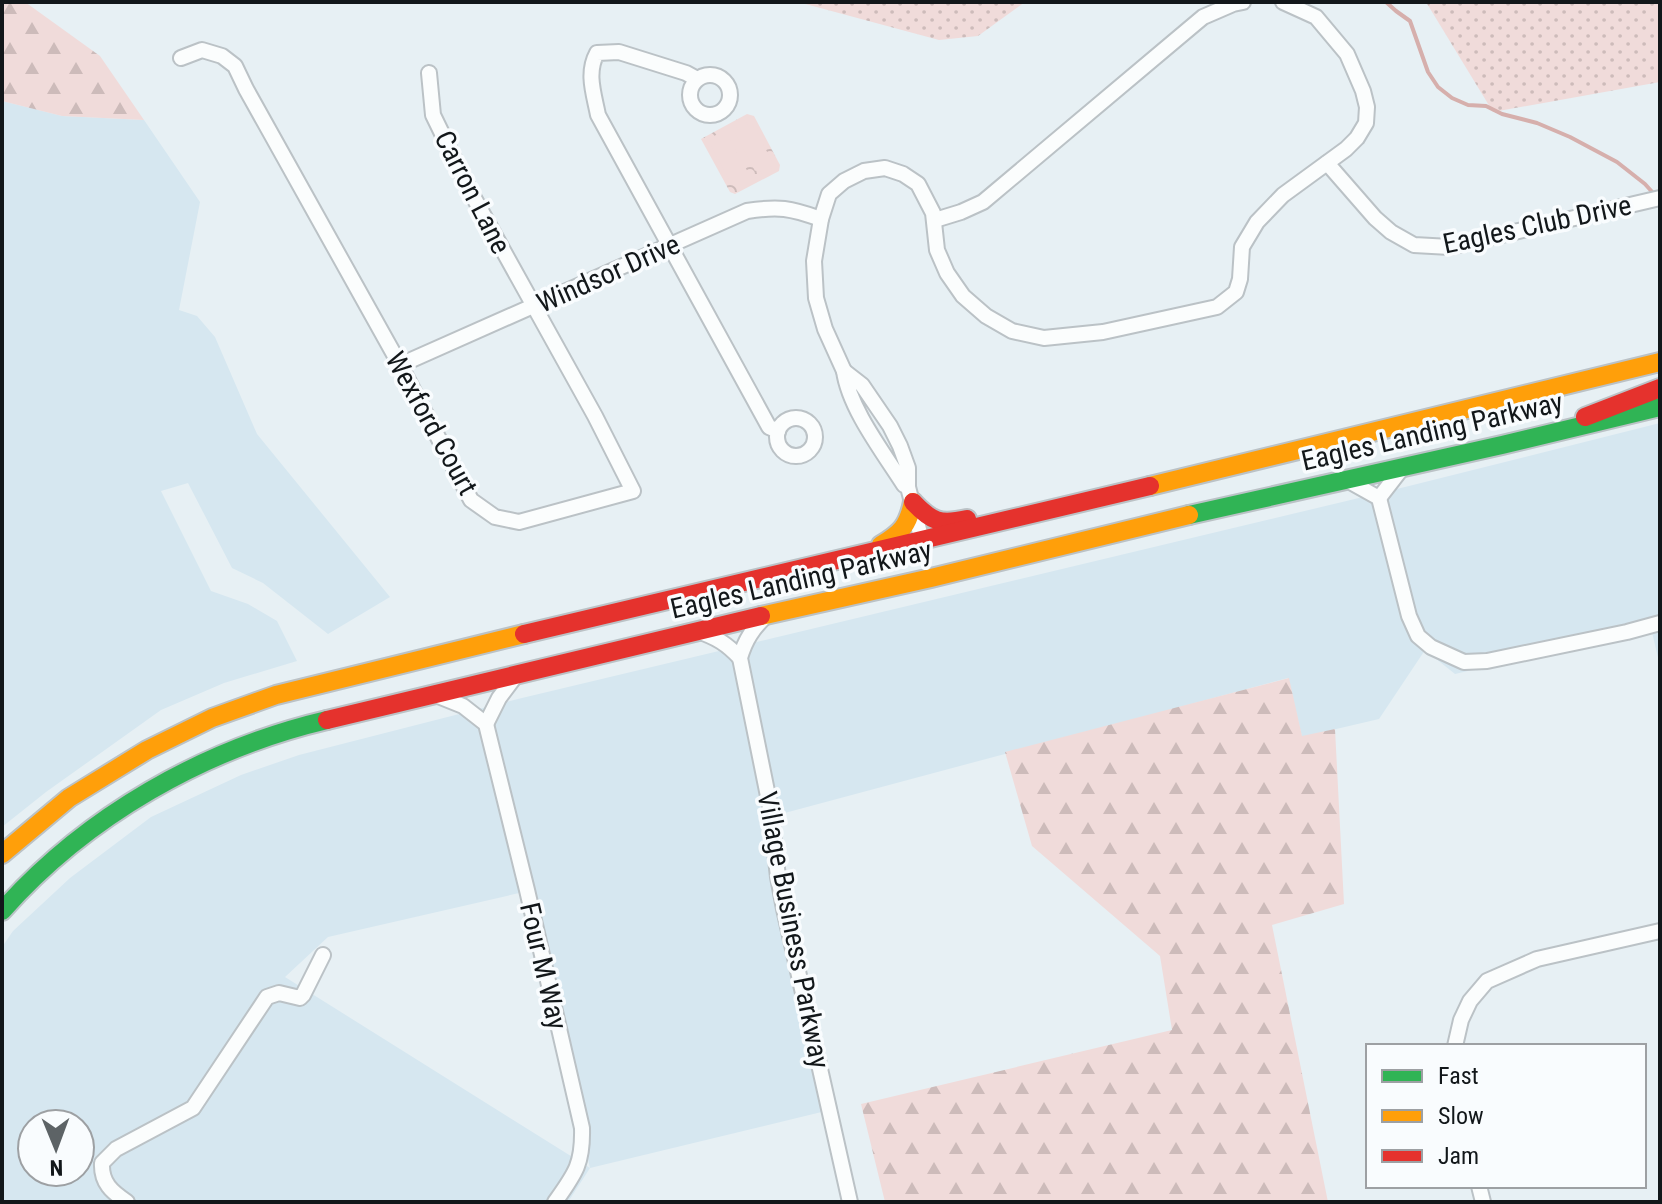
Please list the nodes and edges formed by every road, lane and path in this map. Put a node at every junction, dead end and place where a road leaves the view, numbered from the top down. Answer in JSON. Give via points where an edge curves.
{"nodes":[{"id":1,"x":1243,"y":2,"type":"edge"},
{"id":2,"x":1283,"y":2,"type":"edge"},
{"id":3,"x":181,"y":58,"type":"dead end"},
{"id":4,"x":429,"y":73,"type":"dead end"},
{"id":5,"x":697,"y":79,"type":"dead end"},
{"id":6,"x":1327,"y":163,"type":"junction"},
{"id":7,"x":1660,"y":198,"type":"edge"},
{"id":8,"x":821,"y":219,"type":"junction"},
{"id":9,"x":935,"y":220,"type":"junction"},
{"id":10,"x":668,"y":246,"type":"junction"},
{"id":11,"x":533,"y":307,"type":"junction"},
{"id":12,"x":1660,"y":362,"type":"edge"},
{"id":13,"x":400,"y":365,"type":"junction"},
{"id":14,"x":844,"y":371,"type":"junction"},
{"id":15,"x":1660,"y":388,"type":"edge"},
{"id":16,"x":1660,"y":407,"type":"edge"},
{"id":17,"x":778,"y":431,"type":"dead end"},
{"id":18,"x":1549,"y":434,"type":"junction"},
{"id":19,"x":1403,"y":467,"type":"junction"},
{"id":20,"x":1345,"y":479,"type":"junction"},
{"id":21,"x":910,"y":491,"type":"junction"},
{"id":22,"x":1123,"y":492,"type":"junction"},
{"id":23,"x":1379,"y":498,"type":"junction"},
{"id":24,"x":922,"y":541,"type":"junction"},
{"id":25,"x":858,"y":556,"type":"junction"},
{"id":26,"x":767,"y":615,"type":"junction"},
{"id":27,"x":1660,"y":623,"type":"edge"},
{"id":28,"x":697,"y":631,"type":"junction"},
{"id":29,"x":740,"y":658,"type":"junction"},
{"id":30,"x":517,"y":674,"type":"junction"},
{"id":31,"x":433,"y":694,"type":"junction"},
{"id":32,"x":486,"y":724,"type":"junction"},
{"id":33,"x":2,"y":854,"type":"edge"},
{"id":34,"x":2,"y":911,"type":"edge"},
{"id":35,"x":1660,"y":931,"type":"edge"},
{"id":36,"x":323,"y":955,"type":"dead end"},
{"id":37,"x":1455,"y":1044,"type":"edge"},
{"id":38,"x":127,"y":1202,"type":"edge"},
{"id":39,"x":555,"y":1202,"type":"edge"},
{"id":40,"x":850,"y":1202,"type":"edge"}],
"edges":[{"from":1,"to":9,"type":"street","via":[[1203,17],[983,202]]},
{"from":2,"to":6,"type":"street","via":[[1316,17],[1347,54],[1365,99],[1366,123],[1357,138]]},
{"from":3,"to":13,"type":"street","name":"Wexford Court","via":[[202,50],[235,66]]},
{"from":4,"to":11,"type":"street","name":"Carron Lane","via":[[433,115]]},
{"from":5,"to":10,"type":"street","via":[[619,52],[597,53],[593,60],[590,79],[598,115]]},
{"from":6,"to":7,"type":"street","name":"Eagles Club Drive","via":[[1375,218],[1414,245],[1450,247]]},
{"from":6,"to":9,"type":"street","via":[[1257,222],[1242,247],[1236,292],[1217,307],[1103,332],[1044,338],[1012,331],[986,316],[947,273],[937,250]]},
{"from":8,"to":9,"type":"street","via":[[829,194],[844,181],[885,168],[918,184]]},
{"from":8,"to":10,"type":"street","name":"Windsor Drive","via":[[775,207],[747,211]]},
{"from":8,"to":14,"type":"street","via":[[814,261],[816,298]]},
{"from":10,"to":11,"type":"street","name":"Windsor Drive"},
{"from":10,"to":17,"type":"street","via":[[769,427]]},
{"from":11,"to":13,"type":"street","name":"Windsor Drive"},
{"from":11,"to":13,"type":"street","name":"Wexford Court","via":[[633,491],[519,522],[495,517],[471,500]]},
{"from":12,"to":22,"type":"main road","name":"Eagles Landing Parkway"},
{"from":14,"to":21,"type":"street","via":[[853,403]]},
{"from":14,"to":21,"type":"street","via":[[862,385],[890,426],[890,447]]},
{"from":15,"to":18,"type":"main road"},
{"from":16,"to":18,"type":"main road","name":"Eagles Landing Parkway"},
{"from":18,"to":19,"type":"main road","name":"Eagles Landing Parkway"},
{"from":19,"to":20,"type":"main road","name":"Eagles Landing Parkway"},
{"from":19,"to":23,"type":"street"},
{"from":20,"to":23,"type":"street"},
{"from":20,"to":26,"type":"main road","name":"Eagles Landing Parkway"},
{"from":21,"to":22,"type":"main road","via":[[933,521],[947,524],[1059,498]]},
{"from":21,"to":24,"type":"street"},
{"from":21,"to":25,"type":"main road","via":[[909,520],[901,533]]},
{"from":22,"to":24,"type":"main road","name":"Eagles Landing Parkway"},
{"from":23,"to":27,"type":"street","via":[[1409,616],[1418,636],[1450,657],[1487,661]]},
{"from":24,"to":25,"type":"main road","name":"Eagles Landing Parkway"},
{"from":25,"to":33,"type":"main road","name":"Eagles Landing Parkway","via":[[276,695],[147,750],[69,798]]},
{"from":26,"to":28,"type":"main road","name":"Eagles Landing Parkway"},
{"from":26,"to":29,"type":"street","via":[[745,641]]},
{"from":28,"to":29,"type":"street","via":[[714,636]]},
{"from":28,"to":30,"type":"main road","name":"Eagles Landing Parkway"},
{"from":29,"to":40,"type":"street","name":"Village Business Parkway","via":[[784,909]]},
{"from":30,"to":31,"type":"main road","name":"Eagles Landing Parkway"},
{"from":30,"to":32,"type":"street"},
{"from":31,"to":32,"type":"street","via":[[463,706]]},
{"from":31,"to":34,"type":"main road","name":"Eagles Landing Parkway","via":[[317,722],[228,751],[155,787],[85,833]]},
{"from":32,"to":39,"type":"street","name":"Four M Way","via":[[582,1128],[583,1151],[574,1176]]},
{"from":35,"to":37,"type":"street","via":[[1537,959],[1487,981],[1470,1001]]},
{"from":36,"to":38,"type":"street","via":[[300,998],[279,993],[267,997],[193,1108],[116,1149],[102,1163],[106,1183]]}]}
